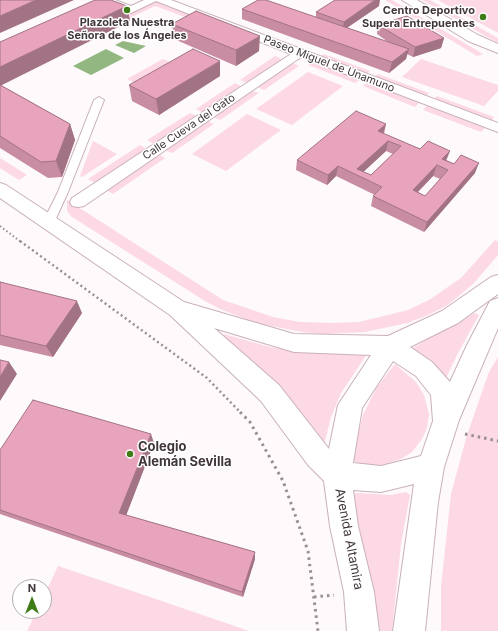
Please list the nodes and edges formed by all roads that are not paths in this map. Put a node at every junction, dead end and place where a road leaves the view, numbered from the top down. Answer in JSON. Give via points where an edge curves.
{"nodes":[{"id":1,"x":152,"y":0,"type":"edge"},
{"id":2,"x":161,"y":0,"type":"edge"},
{"id":3,"x":408,"y":0,"type":"edge"},
{"id":4,"x":104,"y":1,"type":"edge"},
{"id":5,"x":472,"y":38,"type":"junction"},
{"id":6,"x":498,"y":49,"type":"edge"},
{"id":7,"x":300,"y":53,"type":"junction"},
{"id":8,"x":498,"y":58,"type":"edge"},
{"id":9,"x":99,"y":100,"type":"dead end"},
{"id":10,"x":498,"y":128,"type":"edge"},
{"id":11,"x":0,"y":189,"type":"edge"},
{"id":12,"x":78,"y":202,"type":"dead end"},
{"id":13,"x":49,"y":222,"type":"junction"},
{"id":14,"x":498,"y":283,"type":"edge"},
{"id":15,"x":498,"y":307,"type":"edge"},
{"id":16,"x":178,"y":309,"type":"junction"},
{"id":17,"x":390,"y":346,"type":"junction"},
{"id":18,"x":445,"y":423,"type":"junction"},
{"id":19,"x":431,"y":467,"type":"junction"},
{"id":20,"x":337,"y":475,"type":"junction"},
{"id":21,"x":363,"y":631,"type":"edge"},
{"id":22,"x":409,"y":631,"type":"edge"}],
"edges":[{"from":1,"to":4,"type":"street","via":[[131,10]]},
{"from":2,"to":7,"type":"street","name":"Paseo Miguel de Unamuno"},
{"from":3,"to":5,"type":"street"},
{"from":5,"to":6,"type":"street"},
{"from":5,"to":8,"type":"street"},
{"from":7,"to":10,"type":"street","name":"Paseo Miguel de Unamuno"},
{"from":7,"to":12,"type":"street","name":"Calle Cueva del Gato"},
{"from":9,"to":13,"type":"lane"},
{"from":11,"to":13,"type":"street"},
{"from":13,"to":16,"type":"street"},
{"from":14,"to":17,"type":"street","via":[[450,317]]},
{"from":15,"to":18,"type":"street","via":[[478,345]]},
{"from":16,"to":17,"type":"street","via":[[294,344]]},
{"from":16,"to":20,"type":"street","via":[[270,393],[318,456]]},
{"from":17,"to":18,"type":"street","via":[[424,369],[443,392]]},
{"from":17,"to":20,"type":"street","name":"Avenida Altamira","via":[[350,405]]},
{"from":18,"to":19,"type":"street"},
{"from":19,"to":20,"type":"street","via":[[381,479]]},
{"from":19,"to":22,"type":"street","via":[[424,502]]},
{"from":20,"to":21,"type":"street","name":"Avenida Altamira","via":[[344,526],[359,592]]}]}
